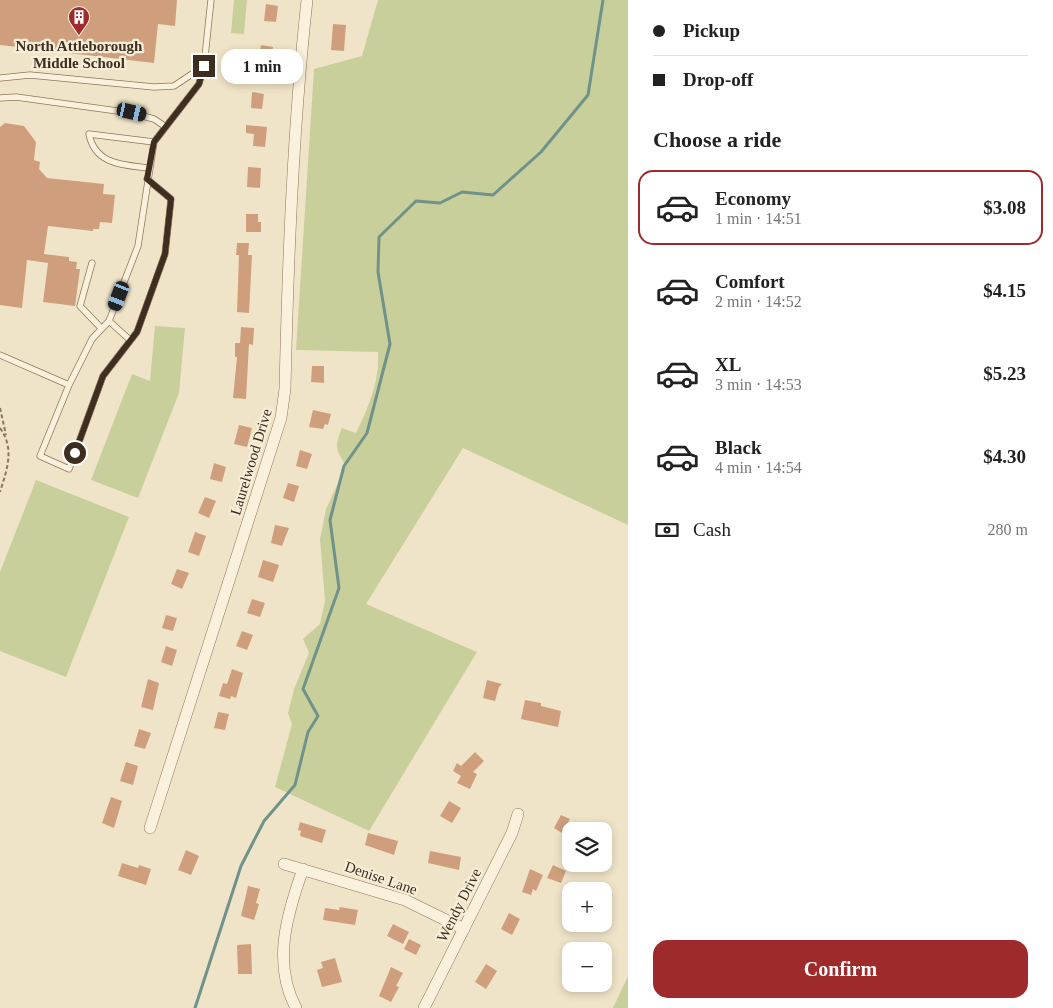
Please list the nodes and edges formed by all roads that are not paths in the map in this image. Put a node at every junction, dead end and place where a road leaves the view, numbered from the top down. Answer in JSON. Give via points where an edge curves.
{"nodes":[{"id":1,"x":211,"y":0,"type":"edge"},
{"id":2,"x":307,"y":0,"type":"edge"},
{"id":3,"x":204,"y":66,"type":"junction"},
{"id":4,"x":0,"y":78,"type":"edge"},
{"id":5,"x":0,"y":98,"type":"edge"},
{"id":6,"x":166,"y":127,"type":"junction"},
{"id":7,"x":154,"y":142,"type":"junction"},
{"id":8,"x":149,"y":168,"type":"junction"},
{"id":9,"x":147,"y":179,"type":"junction"},
{"id":10,"x":92,"y":263,"type":"dead end"},
{"id":11,"x":109,"y":321,"type":"junction"},
{"id":12,"x":101,"y":328,"type":"junction"},
{"id":13,"x":130,"y":340,"type":"junction"},
{"id":14,"x":0,"y":355,"type":"edge"},
{"id":15,"x":69,"y":385,"type":"junction"},
{"id":16,"x":518,"y":814,"type":"dead end"},
{"id":17,"x":150,"y":828,"type":"dead end"},
{"id":18,"x":284,"y":864,"type":"dead end"},
{"id":19,"x":303,"y":869,"type":"junction"},
{"id":20,"x":464,"y":929,"type":"junction"},
{"id":21,"x":296,"y":1008,"type":"edge"},
{"id":22,"x":424,"y":1008,"type":"edge"}],
"edges":[{"from":1,"to":3,"type":"lane"},
{"from":2,"to":17,"type":"street","name":"Laurelwood Drive","via":[[295,136],[285,389],[281,418]]},
{"from":3,"to":4,"type":"lane","via":[[174,86],[30,74]]},
{"from":3,"to":6,"type":"lane","via":[[199,84]]},
{"from":5,"to":6,"type":"lane","via":[[16,96],[132,112]]},
{"from":6,"to":7,"type":"lane"},
{"from":7,"to":8,"type":"lane"},
{"from":7,"to":8,"type":"lane","via":[[89,134],[96,150],[111,163]]},
{"from":8,"to":9,"type":"lane"},
{"from":9,"to":11,"type":"lane","via":[[138,246]]},
{"from":9,"to":13,"type":"lane","via":[[171,199],[165,254],[140,323]]},
{"from":10,"to":12,"type":"lane","via":[[80,306]]},
{"from":11,"to":12,"type":"lane"},
{"from":11,"to":13,"type":"lane"},
{"from":12,"to":15,"type":"lane"},
{"from":13,"to":15,"type":"lane","via":[[103,376],[69,468],[40,456]]},
{"from":14,"to":15,"type":"lane"},
{"from":16,"to":20,"type":"street","name":"Wendy Drive","via":[[512,833]]},
{"from":18,"to":19,"type":"street","name":"Denise Lane"},
{"from":19,"to":20,"type":"street","name":"Denise Lane","via":[[405,900]]},
{"from":19,"to":21,"type":"street","via":[[285,922],[282,958],[290,998]]},
{"from":20,"to":22,"type":"street","name":"Wendy Drive"}]}
